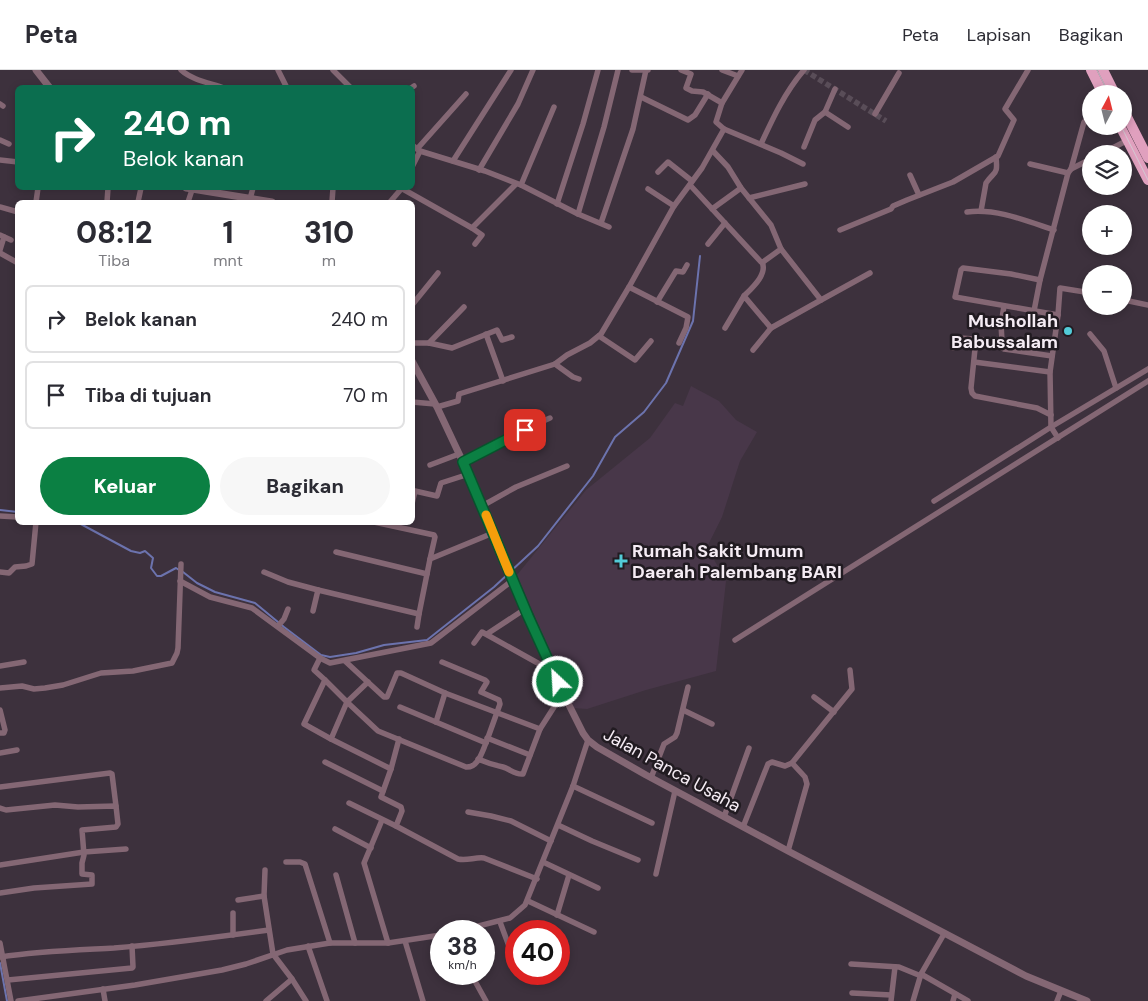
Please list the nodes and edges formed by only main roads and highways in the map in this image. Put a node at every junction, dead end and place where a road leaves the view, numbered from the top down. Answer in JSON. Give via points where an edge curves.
{"nodes":[{"id":1,"x":1091,"y":70,"type":"edge"},
{"id":2,"x":1103,"y":70,"type":"edge"},
{"id":3,"x":1099,"y":85,"type":"edge"},
{"id":4,"x":1110,"y":85,"type":"edge"},
{"id":5,"x":1132,"y":127,"type":"edge"},
{"id":6,"x":1125,"y":135,"type":"edge"},
{"id":7,"x":1148,"y":158,"type":"edge"},
{"id":8,"x":1148,"y":180,"type":"edge"}],
"edges":[{"from":1,"to":3,"type":"highway"},
{"from":2,"to":4,"type":"highway"},
{"from":5,"to":7,"type":"highway"},
{"from":6,"to":8,"type":"highway"}]}
